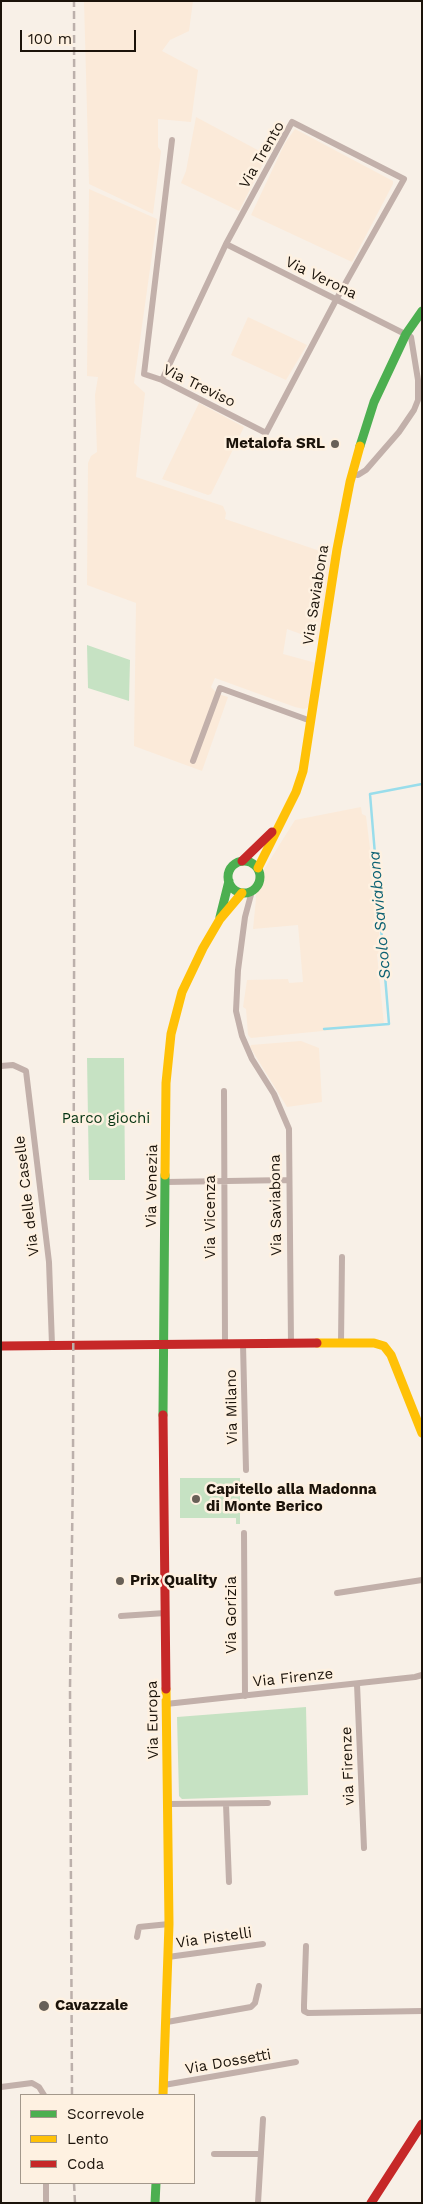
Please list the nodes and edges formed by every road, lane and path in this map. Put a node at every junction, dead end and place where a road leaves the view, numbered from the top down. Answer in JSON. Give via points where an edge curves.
{"nodes":[{"id":1,"x":172,"y":140,"type":"dead end"},
{"id":2,"x":226,"y":244,"type":"junction"},
{"id":3,"x":336,"y":300,"type":"junction"},
{"id":4,"x":422,"y":312,"type":"edge"},
{"id":5,"x":406,"y":334,"type":"junction"},
{"id":6,"x":162,"y":380,"type":"junction"},
{"id":7,"x":352,"y":474,"type":"junction"},
{"id":8,"x":311,"y":721,"type":"junction"},
{"id":9,"x":193,"y":761,"type":"dead end"},
{"id":10,"x":278,"y":827,"type":"junction"},
{"id":11,"x":242,"y":861,"type":"junction"},
{"id":12,"x":258,"y":868,"type":"junction"},
{"id":13,"x":229,"y":881,"type":"junction"},
{"id":14,"x":247,"y":892,"type":"junction"},
{"id":15,"x":220,"y":919,"type":"junction"},
{"id":16,"x":1,"y":1066,"type":"edge"},
{"id":17,"x":224,"y":1091,"type":"dead end"},
{"id":18,"x":224,"y":1180,"type":"junction"},
{"id":19,"x":290,"y":1180,"type":"junction"},
{"id":20,"x":166,"y":1182,"type":"junction"},
{"id":21,"x":342,"y":1257,"type":"dead end"},
{"id":22,"x":162,"y":1343,"type":"junction"},
{"id":23,"x":341,"y":1343,"type":"junction"},
{"id":24,"x":225,"y":1344,"type":"junction"},
{"id":25,"x":243,"y":1344,"type":"junction"},
{"id":26,"x":291,"y":1344,"type":"junction"},
{"id":27,"x":52,"y":1345,"type":"junction"},
{"id":28,"x":1,"y":1346,"type":"edge"},
{"id":29,"x":422,"y":1433,"type":"edge"},
{"id":30,"x":246,"y":1470,"type":"dead end"},
{"id":31,"x":244,"y":1533,"type":"dead end"},
{"id":32,"x":422,"y":1580,"type":"edge"},
{"id":33,"x":337,"y":1593,"type":"dead end"},
{"id":34,"x":165,"y":1612,"type":"junction"},
{"id":35,"x":121,"y":1616,"type":"dead end"},
{"id":36,"x":422,"y":1675,"type":"edge"},
{"id":37,"x":357,"y":1684,"type":"junction"},
{"id":38,"x":245,"y":1696,"type":"junction"},
{"id":39,"x":166,"y":1704,"type":"junction"},
{"id":40,"x":268,"y":1803,"type":"dead end"},
{"id":41,"x":169,"y":1804,"type":"junction"},
{"id":42,"x":226,"y":1804,"type":"junction"},
{"id":43,"x":364,"y":1848,"type":"dead end"},
{"id":44,"x":229,"y":1882,"type":"dead end"},
{"id":45,"x":169,"y":1924,"type":"junction"},
{"id":46,"x":137,"y":1937,"type":"dead end"},
{"id":47,"x":263,"y":1944,"type":"dead end"},
{"id":48,"x":306,"y":1946,"type":"dead end"},
{"id":49,"x":168,"y":1957,"type":"junction"},
{"id":50,"x":259,"y":1986,"type":"dead end"},
{"id":51,"x":422,"y":2011,"type":"edge"},
{"id":52,"x":167,"y":2022,"type":"junction"},
{"id":53,"x":296,"y":2062,"type":"dead end"},
{"id":54,"x":164,"y":2085,"type":"junction"},
{"id":55,"x":1,"y":2087,"type":"edge"},
{"id":56,"x":43,"y":2094,"type":"edge"},
{"id":57,"x":163,"y":2094,"type":"edge"},
{"id":58,"x":263,"y":2119,"type":"dead end"},
{"id":59,"x":422,"y":2124,"type":"edge"},
{"id":60,"x":214,"y":2154,"type":"dead end"},
{"id":61,"x":261,"y":2154,"type":"junction"},
{"id":62,"x":46,"y":2184,"type":"edge"},
{"id":63,"x":156,"y":2184,"type":"edge"},
{"id":64,"x":46,"y":2203,"type":"edge"},
{"id":65,"x":155,"y":2203,"type":"edge"},
{"id":66,"x":258,"y":2203,"type":"edge"},
{"id":67,"x":371,"y":2203,"type":"edge"}],
"edges":[{"from":1,"to":6,"type":"street","name":"Via Treviso","via":[[144,374]]},
{"from":2,"to":3,"type":"street","name":"Via Verona"},
{"from":2,"to":3,"type":"street","name":"Via Trento","via":[[292,122],[404,179]]},
{"from":2,"to":6,"type":"street","name":"Via Trento"},
{"from":3,"to":5,"type":"street","name":"Via Verona"},
{"from":3,"to":6,"type":"street","name":"Via Treviso","via":[[266,433]]},
{"from":4,"to":5,"type":"street","name":"Via Saviabona"},
{"from":5,"to":7,"type":"street","name":"Via Saviabona","via":[[374,402]]},
{"from":5,"to":7,"type":"street","via":[[411,337],[415,353],[416,405],[399,432],[366,470],[358,475]]},
{"from":7,"to":8,"type":"street","name":"Via Saviabona","via":[[337,549]]},
{"from":8,"to":9,"type":"street","via":[[220,688]]},
{"from":8,"to":10,"type":"street","name":"Via Saviabona","via":[[303,771]]},
{"from":10,"to":11,"type":"street"},
{"from":10,"to":12,"type":"street","name":"Via Saviabona"},
{"from":11,"to":12,"type":"street"},
{"from":11,"to":13,"type":"street","via":[[232,866]]},
{"from":12,"to":14,"type":"street","name":"Via Saviabona","via":[[259,884]]},
{"from":13,"to":14,"type":"street","via":[[234,889]]},
{"from":13,"to":15,"type":"street","name":"Via Venezia"},
{"from":14,"to":15,"type":"street","name":"Via Venezia"},
{"from":14,"to":19,"type":"street","name":"Via Saviabona","via":[[236,1012],[252,1059],[274,1094],[288,1129]]},
{"from":15,"to":20,"type":"street","name":"Via Venezia","via":[[182,992],[170,1034],[166,1083]]},
{"from":16,"to":27,"type":"street","name":"Via delle Caselle","via":[[13,1065],[26,1071],[49,1262]]},
{"from":17,"to":18,"type":"street","name":"Via Vicenza"},
{"from":18,"to":19,"type":"street"},
{"from":18,"to":20,"type":"street"},
{"from":18,"to":24,"type":"street","name":"Via Vicenza"},
{"from":19,"to":26,"type":"street","name":"Via Saviabona"},
{"from":20,"to":22,"type":"street","name":"Via Venezia"},
{"from":21,"to":23,"type":"street"},
{"from":22,"to":24,"type":"street"},
{"from":22,"to":27,"type":"street"},
{"from":22,"to":34,"type":"street","name":"Via Europa"},
{"from":23,"to":26,"type":"street"},
{"from":23,"to":29,"type":"street","via":[[384,1346],[391,1355]]},
{"from":24,"to":25,"type":"street"},
{"from":25,"to":26,"type":"street"},
{"from":25,"to":30,"type":"street","name":"Via Milano"},
{"from":27,"to":28,"type":"street"},
{"from":31,"to":38,"type":"street","name":"Via Gorizia"},
{"from":32,"to":33,"type":"street"},
{"from":34,"to":35,"type":"street"},
{"from":34,"to":39,"type":"street","name":"Via Europa"},
{"from":36,"to":37,"type":"street","name":"Via Firenze"},
{"from":37,"to":38,"type":"street","name":"Via Firenze"},
{"from":37,"to":43,"type":"street","name":"via Firenze"},
{"from":38,"to":39,"type":"street","name":"Via Firenze"},
{"from":39,"to":41,"type":"street","name":"Via Europa"},
{"from":40,"to":42,"type":"street"},
{"from":41,"to":42,"type":"street"},
{"from":41,"to":45,"type":"street","name":"Via Europa"},
{"from":42,"to":44,"type":"street"},
{"from":45,"to":46,"type":"street","via":[[139,1927]]},
{"from":45,"to":49,"type":"street","name":"Via Europa"},
{"from":47,"to":49,"type":"street","name":"Via Pistelli"},
{"from":48,"to":51,"type":"street","via":[[304,2010],[308,2013]]},
{"from":49,"to":52,"type":"street","name":"Via Europa"},
{"from":50,"to":52,"type":"street","via":[[251,2007]]},
{"from":52,"to":54,"type":"street","name":"Via Europa"},
{"from":53,"to":54,"type":"street","name":"Via Dossetti"},
{"from":54,"to":57,"type":"street","name":"Via Europa"},
{"from":55,"to":56,"type":"street","via":[[32,2083]]},
{"from":58,"to":61,"type":"street"},
{"from":59,"to":67,"type":"street"},
{"from":60,"to":61,"type":"street"},
{"from":61,"to":66,"type":"street"},
{"from":62,"to":64,"type":"street"},
{"from":63,"to":65,"type":"street"}]}
